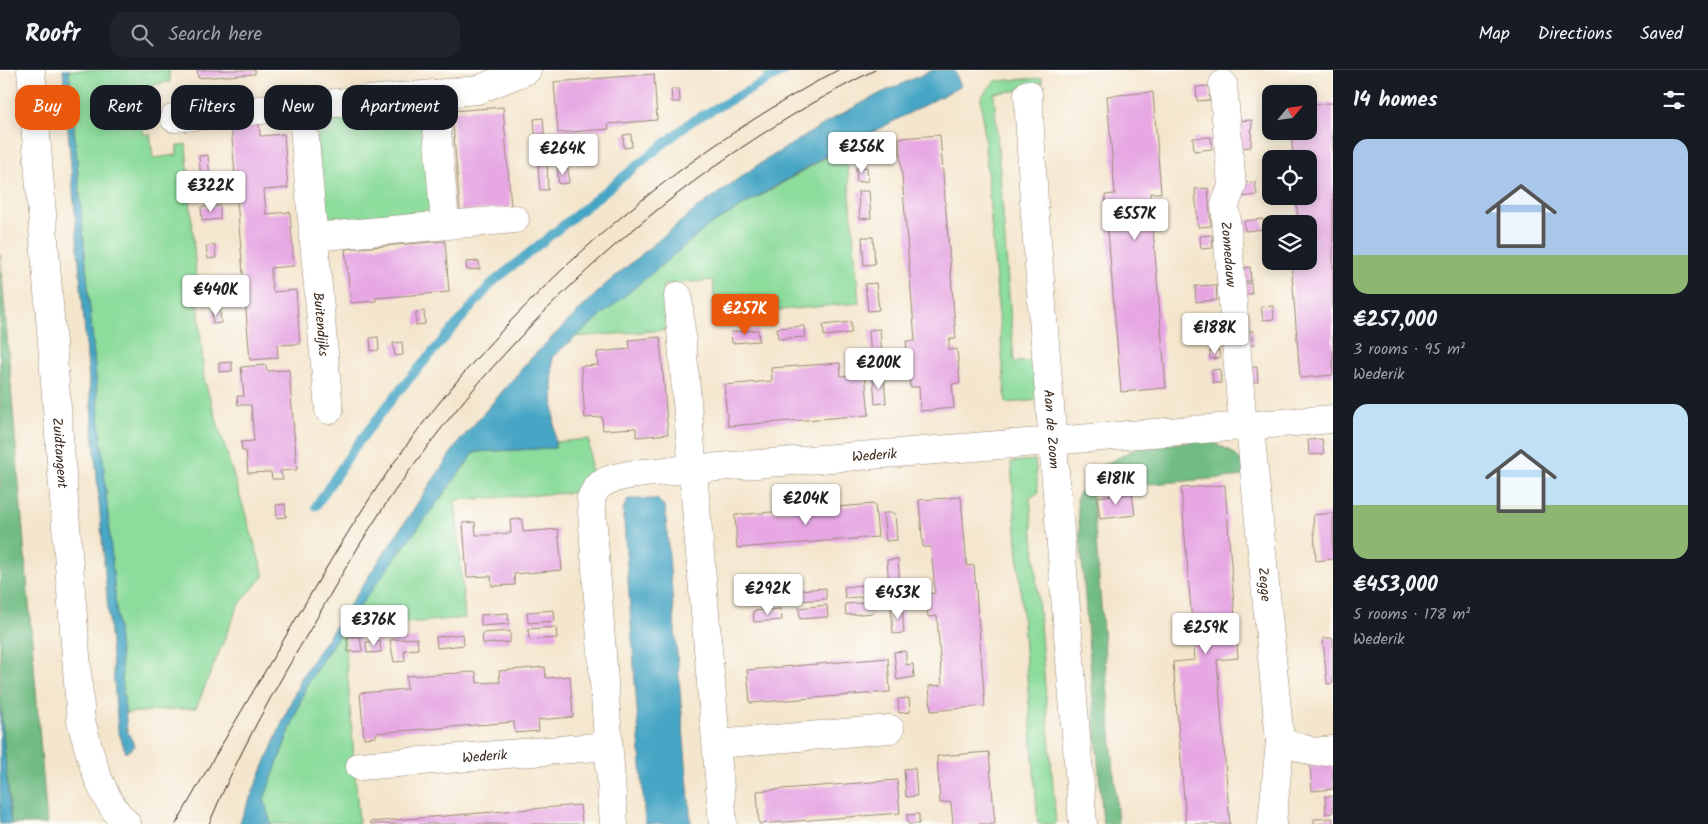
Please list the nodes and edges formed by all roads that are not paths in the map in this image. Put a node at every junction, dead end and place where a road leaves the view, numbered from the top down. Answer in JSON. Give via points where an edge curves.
{"nodes":[{"id":1,"x":31,"y":70,"type":"edge"},
{"id":2,"x":527,"y":70,"type":"edge"},
{"id":3,"x":1223,"y":84,"type":"dead end"},
{"id":4,"x":458,"y":92,"type":"edge"},
{"id":5,"x":1028,"y":94,"type":"dead end"},
{"id":6,"x":304,"y":130,"type":"edge"},
{"id":7,"x":437,"y":130,"type":"edge"},
{"id":8,"x":515,"y":219,"type":"dead end"},
{"id":9,"x":445,"y":224,"type":"junction"},
{"id":10,"x":313,"y":237,"type":"junction"},
{"id":11,"x":678,"y":296,"type":"dead end"},
{"id":12,"x":329,"y":410,"type":"dead end"},
{"id":13,"x":1333,"y":419,"type":"edge"},
{"id":14,"x":1246,"y":428,"type":"junction"},
{"id":15,"x":1054,"y":442,"type":"junction"},
{"id":16,"x":693,"y":469,"type":"junction"},
{"id":17,"x":890,"y":729,"type":"dead end"},
{"id":18,"x":1280,"y":741,"type":"junction"},
{"id":19,"x":716,"y":744,"type":"junction"},
{"id":20,"x":608,"y":746,"type":"junction"},
{"id":21,"x":1333,"y":750,"type":"edge"},
{"id":22,"x":360,"y":766,"type":"dead end"},
{"id":23,"x":119,"y":820,"type":"edge"},
{"id":24,"x":614,"y":824,"type":"edge"},
{"id":25,"x":723,"y":824,"type":"edge"},
{"id":26,"x":1083,"y":824,"type":"edge"},
{"id":27,"x":1272,"y":824,"type":"edge"}],
"edges":[{"from":1,"to":23,"type":"street","name":"Zuidtangent","via":[[81,721],[92,761]]},
{"from":2,"to":4,"type":"street","via":[[477,90]]},
{"from":3,"to":14,"type":"street","name":"Zonnedauw","via":[[1232,186],[1225,205]]},
{"from":5,"to":15,"type":"street","name":"Aan de Zoom"},
{"from":6,"to":10,"type":"street","name":"Buitendijks"},
{"from":7,"to":9,"type":"street"},
{"from":8,"to":9,"type":"street"},
{"from":9,"to":10,"type":"street"},
{"from":10,"to":12,"type":"street","name":"Buitendijks"},
{"from":11,"to":16,"type":"street"},
{"from":13,"to":14,"type":"street"},
{"from":14,"to":15,"type":"street"},
{"from":14,"to":18,"type":"street","name":"Zegge"},
{"from":15,"to":16,"type":"street","name":"Wederik"},
{"from":15,"to":26,"type":"street","name":"Aan de Zoom"},
{"from":16,"to":19,"type":"street"},
{"from":16,"to":20,"type":"street","name":"Wederik","via":[[615,478],[603,483],[591,498]]},
{"from":17,"to":19,"type":"street"},
{"from":18,"to":21,"type":"street","via":[[1314,752]]},
{"from":18,"to":27,"type":"street","name":"Zegge"},
{"from":19,"to":25,"type":"street"},
{"from":20,"to":22,"type":"street","name":"Wederik"},
{"from":20,"to":24,"type":"street","name":"Wederik"}]}
